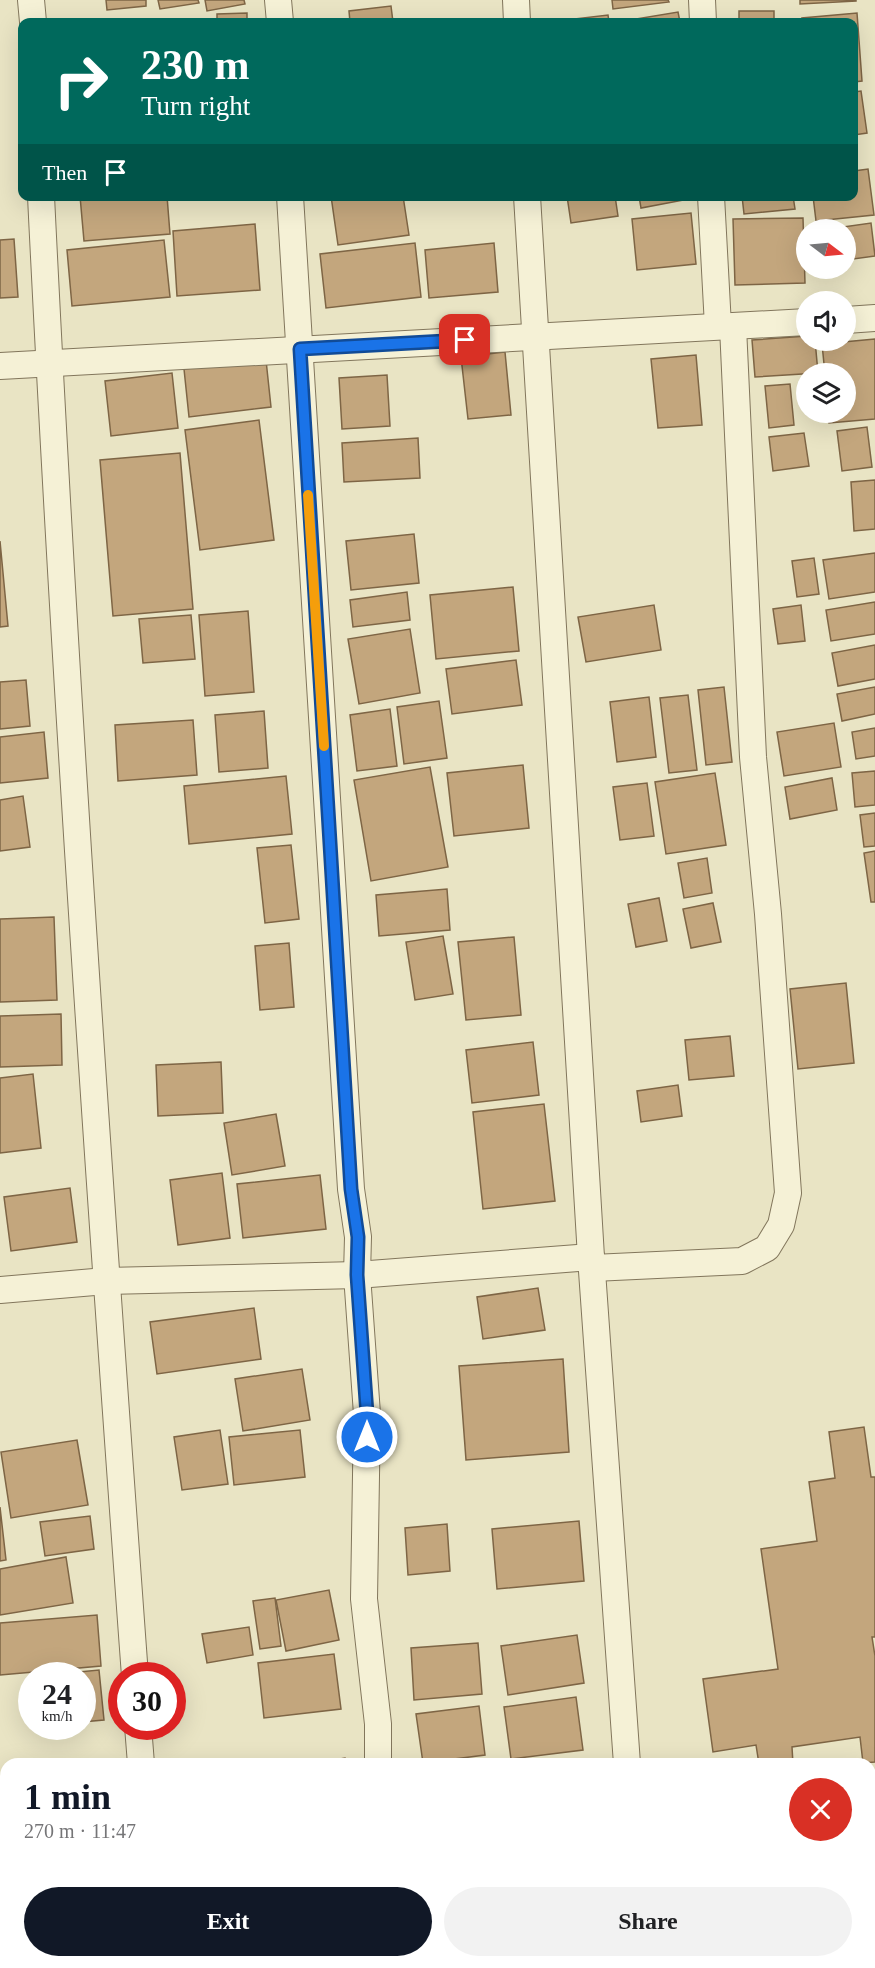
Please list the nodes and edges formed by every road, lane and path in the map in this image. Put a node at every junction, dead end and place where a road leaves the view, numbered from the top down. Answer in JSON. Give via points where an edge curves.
{"nodes":[{"id":1,"x":32,"y":0,"type":"edge"},
{"id":2,"x":278,"y":0,"type":"edge"},
{"id":3,"x":516,"y":0,"type":"edge"},
{"id":4,"x":702,"y":0,"type":"edge"},
{"id":5,"x":33,"y":18,"type":"edge"},
{"id":6,"x":280,"y":18,"type":"edge"},
{"id":7,"x":517,"y":18,"type":"edge"},
{"id":8,"x":703,"y":18,"type":"edge"},
{"id":9,"x":41,"y":201,"type":"edge"},
{"id":10,"x":290,"y":201,"type":"edge"},
{"id":11,"x":527,"y":201,"type":"edge"},
{"id":12,"x":712,"y":201,"type":"edge"},
{"id":13,"x":875,"y":318,"type":"edge"},
{"id":14,"x":856,"y":319,"type":"edge"},
{"id":15,"x":796,"y":323,"type":"edge"},
{"id":16,"x":725,"y":327,"type":"junction"},
{"id":17,"x":536,"y":336,"type":"junction"},
{"id":18,"x":300,"y":349,"type":"junction"},
{"id":19,"x":49,"y":363,"type":"junction"},
{"id":20,"x":0,"y":366,"type":"edge"},
{"id":21,"x":592,"y":1262,"type":"junction"},
{"id":22,"x":357,"y":1275,"type":"junction"},
{"id":23,"x":106,"y":1281,"type":"junction"},
{"id":24,"x":0,"y":1290,"type":"edge"},
{"id":25,"x":134,"y":1662,"type":"edge"},
{"id":26,"x":139,"y":1740,"type":"edge"},
{"id":27,"x":141,"y":1758,"type":"edge"},
{"id":28,"x":378,"y":1758,"type":"edge"},
{"id":29,"x":627,"y":1758,"type":"edge"}],
"edges":[{"from":1,"to":5,"type":"street"},
{"from":2,"to":6,"type":"street"},
{"from":3,"to":7,"type":"street"},
{"from":4,"to":8,"type":"street"},
{"from":9,"to":19,"type":"street"},
{"from":10,"to":18,"type":"street"},
{"from":11,"to":17,"type":"street"},
{"from":12,"to":16,"type":"street"},
{"from":13,"to":14,"type":"street"},
{"from":15,"to":16,"type":"street"},
{"from":16,"to":17,"type":"street"},
{"from":16,"to":21,"type":"street","via":[[753,757],[788,1193],[781,1225],[767,1248],[742,1261]]},
{"from":17,"to":18,"type":"street"},
{"from":17,"to":21,"type":"street"},
{"from":18,"to":19,"type":"street"},
{"from":18,"to":22,"type":"street","via":[[351,1189],[358,1237]]},
{"from":19,"to":20,"type":"street"},
{"from":19,"to":23,"type":"street"},
{"from":21,"to":22,"type":"street"},
{"from":21,"to":29,"type":"street"},
{"from":22,"to":23,"type":"street"},
{"from":22,"to":28,"type":"street","via":[[367,1414],[364,1599]]},
{"from":23,"to":24,"type":"street"},
{"from":23,"to":25,"type":"street"},
{"from":26,"to":27,"type":"street"}]}
